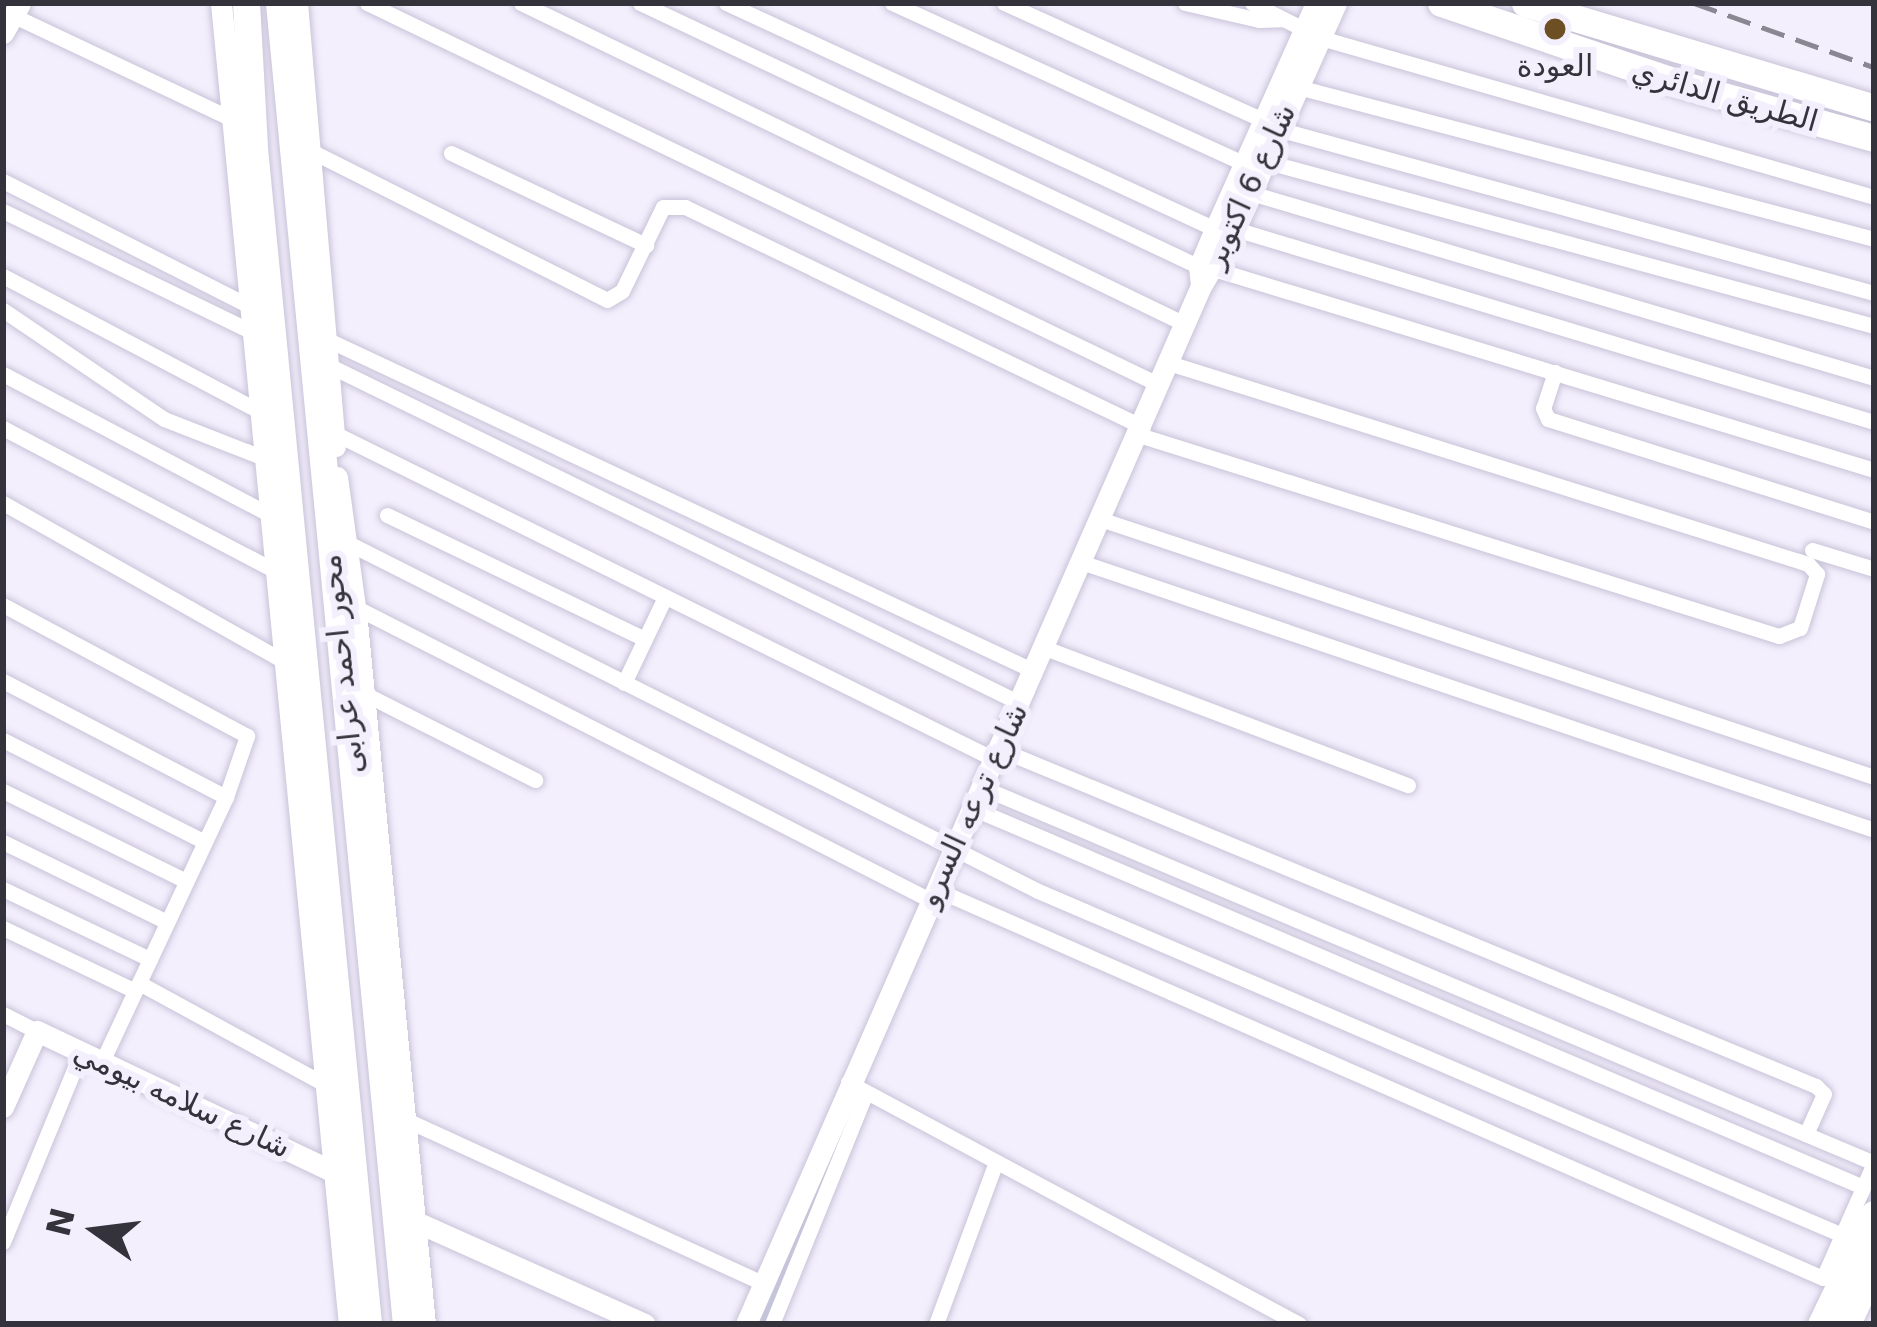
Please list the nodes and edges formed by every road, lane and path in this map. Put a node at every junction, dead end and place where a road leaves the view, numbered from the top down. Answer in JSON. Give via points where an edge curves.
{"nodes":[{"id":1,"x":221,"y":3,"type":"edge"},
{"id":2,"x":246,"y":3,"type":"edge"},
{"id":3,"x":279,"y":3,"type":"edge"},
{"id":4,"x":297,"y":3,"type":"edge"},
{"id":5,"x":368,"y":3,"type":"edge"},
{"id":6,"x":521,"y":3,"type":"edge"},
{"id":7,"x":640,"y":3,"type":"edge"},
{"id":8,"x":726,"y":3,"type":"edge"},
{"id":9,"x":892,"y":3,"type":"edge"},
{"id":10,"x":1004,"y":3,"type":"edge"},
{"id":11,"x":1185,"y":3,"type":"edge"},
{"id":12,"x":1252,"y":3,"type":"edge"},
{"id":13,"x":1316,"y":3,"type":"edge"},
{"id":14,"x":1336,"y":3,"type":"edge"},
{"id":15,"x":1441,"y":3,"type":"edge"},
{"id":16,"x":1525,"y":3,"type":"edge"},
{"id":17,"x":12,"y":17,"type":"edge"},
{"id":18,"x":1282,"y":19,"type":"junction"},
{"id":19,"x":1313,"y":35,"type":"junction"},
{"id":20,"x":1298,"y":87,"type":"junction"},
{"id":21,"x":1864,"y":105,"type":"edge"},
{"id":22,"x":232,"y":119,"type":"junction"},
{"id":23,"x":1270,"y":124,"type":"junction"},
{"id":24,"x":1865,"y":137,"type":"edge"},
{"id":25,"x":311,"y":151,"type":"junction"},
{"id":26,"x":452,"y":153,"type":"dead end"},
{"id":27,"x":1253,"y":162,"type":"junction"},
{"id":28,"x":3,"y":181,"type":"edge"},
{"id":29,"x":1251,"y":194,"type":"junction"},
{"id":30,"x":1874,"y":197,"type":"edge"},
{"id":31,"x":3,"y":211,"type":"edge"},
{"id":32,"x":1225,"y":229,"type":"junction"},
{"id":33,"x":1874,"y":239,"type":"edge"},
{"id":34,"x":646,"y":245,"type":"junction"},
{"id":35,"x":1207,"y":274,"type":"junction"},
{"id":36,"x":3,"y":276,"type":"edge"},
{"id":37,"x":1874,"y":292,"type":"edge"},
{"id":38,"x":249,"y":306,"type":"junction"},
{"id":39,"x":3,"y":310,"type":"edge"},
{"id":40,"x":1185,"y":324,"type":"junction"},
{"id":41,"x":1874,"y":326,"type":"edge"},
{"id":42,"x":251,"y":332,"type":"junction"},
{"id":43,"x":326,"y":339,"type":"junction"},
{"id":44,"x":1169,"y":362,"type":"junction"},
{"id":45,"x":328,"y":364,"type":"junction"},
{"id":46,"x":1555,"y":373,"type":"junction"},
{"id":47,"x":3,"y":374,"type":"edge"},
{"id":48,"x":1874,"y":378,"type":"edge"},
{"id":49,"x":1160,"y":385,"type":"junction"},
{"id":50,"x":259,"y":411,"type":"junction"},
{"id":51,"x":1874,"y":422,"type":"edge"},
{"id":52,"x":3,"y":428,"type":"edge"},
{"id":53,"x":1141,"y":431,"type":"junction"},
{"id":54,"x":334,"y":433,"type":"junction"},
{"id":55,"x":264,"y":458,"type":"junction"},
{"id":56,"x":1874,"y":470,"type":"edge"},
{"id":57,"x":3,"y":503,"type":"edge"},
{"id":58,"x":269,"y":514,"type":"junction"},
{"id":59,"x":387,"y":514,"type":"dead end"},
{"id":60,"x":1102,"y":520,"type":"junction"},
{"id":61,"x":1874,"y":522,"type":"edge"},
{"id":62,"x":346,"y":542,"type":"junction"},
{"id":63,"x":1812,"y":550,"type":"dead end"},
{"id":64,"x":1084,"y":563,"type":"junction"},
{"id":65,"x":1874,"y":569,"type":"edge"},
{"id":66,"x":275,"y":571,"type":"junction"},
{"id":67,"x":665,"y":597,"type":"junction"},
{"id":68,"x":3,"y":605,"type":"edge"},
{"id":69,"x":355,"y":607,"type":"junction"},
{"id":70,"x":645,"y":639,"type":"junction"},
{"id":71,"x":1045,"y":648,"type":"junction"},
{"id":72,"x":283,"y":661,"type":"junction"},
{"id":73,"x":1034,"y":671,"type":"junction"},
{"id":74,"x":3,"y":681,"type":"edge"},
{"id":75,"x":624,"y":683,"type":"junction"},
{"id":76,"x":363,"y":693,"type":"junction"},
{"id":77,"x":1020,"y":703,"type":"junction"},
{"id":78,"x":3,"y":740,"type":"edge"},
{"id":79,"x":1001,"y":754,"type":"junction"},
{"id":80,"x":1874,"y":777,"type":"edge"},
{"id":81,"x":536,"y":780,"type":"dead end"},
{"id":82,"x":1408,"y":785,"type":"dead end"},
{"id":83,"x":3,"y":791,"type":"edge"},
{"id":84,"x":226,"y":797,"type":"junction"},
{"id":85,"x":984,"y":800,"type":"junction"},
{"id":86,"x":1874,"y":830,"type":"edge"},
{"id":87,"x":3,"y":842,"type":"edge"},
{"id":88,"x":205,"y":842,"type":"junction"},
{"id":89,"x":961,"y":852,"type":"junction"},
{"id":90,"x":186,"y":881,"type":"junction"},
{"id":91,"x":3,"y":889,"type":"edge"},
{"id":92,"x":938,"y":895,"type":"junction"},
{"id":93,"x":167,"y":922,"type":"junction"},
{"id":94,"x":3,"y":928,"type":"edge"},
{"id":95,"x":150,"y":959,"type":"junction"},
{"id":96,"x":137,"y":987,"type":"junction"},
{"id":97,"x":3,"y":1014,"type":"edge"},
{"id":98,"x":37,"y":1031,"type":"junction"},
{"id":99,"x":92,"y":1058,"type":"junction"},
{"id":100,"x":11,"y":1066,"type":"edge"},
{"id":101,"x":328,"y":1086,"type":"junction"},
{"id":102,"x":857,"y":1087,"type":"junction"},
{"id":103,"x":3,"y":1107,"type":"edge"},
{"id":104,"x":402,"y":1118,"type":"junction"},
{"id":105,"x":1806,"y":1134,"type":"junction"},
{"id":106,"x":997,"y":1162,"type":"junction"},
{"id":107,"x":1874,"y":1163,"type":"edge"},
{"id":108,"x":336,"y":1173,"type":"junction"},
{"id":109,"x":1863,"y":1187,"type":"junction"},
{"id":110,"x":1874,"y":1214,"type":"edge"},
{"id":111,"x":412,"y":1220,"type":"junction"},
{"id":112,"x":1842,"y":1235,"type":"junction"},
{"id":113,"x":3,"y":1242,"type":"edge"},
{"id":114,"x":1874,"y":1265,"type":"edge"},
{"id":115,"x":764,"y":1284,"type":"junction"},
{"id":116,"x":350,"y":1324,"type":"edge"},
{"id":117,"x":368,"y":1324,"type":"edge"},
{"id":118,"x":406,"y":1324,"type":"edge"},
{"id":119,"x":425,"y":1324,"type":"edge"},
{"id":120,"x":645,"y":1324,"type":"edge"},
{"id":121,"x":746,"y":1324,"type":"edge"},
{"id":122,"x":772,"y":1324,"type":"edge"},
{"id":123,"x":936,"y":1324,"type":"edge"},
{"id":124,"x":1299,"y":1324,"type":"edge"},
{"id":125,"x":1821,"y":1324,"type":"edge"},
{"id":126,"x":1847,"y":1324,"type":"edge"}],
"edges":[{"from":1,"to":22,"type":"street"},
{"from":2,"to":117,"type":"highway","name":"محور احمد عرابى"},
{"from":3,"to":118,"type":"highway","name":"محور احمد عرابى"},
{"from":4,"to":25,"type":"street"},
{"from":5,"to":49,"type":"street"},
{"from":6,"to":40,"type":"street"},
{"from":7,"to":35,"type":"street"},
{"from":8,"to":32,"type":"street"},
{"from":9,"to":27,"type":"street"},
{"from":10,"to":23,"type":"street"},
{"from":11,"to":18,"type":"street"},
{"from":12,"to":18,"type":"street"},
{"from":13,"to":19,"type":"street","name":"شارع 6 اكتوبر"},
{"from":14,"to":19,"type":"street","name":"شارع 6 اكتوبر"},
{"from":15,"to":24,"type":"highway","name":"الطريق الدائري","via":[[1557,46]]},
{"from":16,"to":21,"type":"highway","name":"الطريق الدائري"},
{"from":17,"to":22,"type":"street"},
{"from":18,"to":19,"type":"street"},
{"from":19,"to":20,"type":"street","name":"شارع 6 اكتوبر"},
{"from":19,"to":23,"type":"street","name":"شارع 6 اكتوبر"},
{"from":19,"to":30,"type":"street"},
{"from":20,"to":23,"type":"street","name":"شارع 6 اكتوبر"},
{"from":20,"to":33,"type":"street"},
{"from":22,"to":38,"type":"street"},
{"from":23,"to":27,"type":"street","name":"شارع 6 اكتوبر"},
{"from":23,"to":37,"type":"street"},
{"from":25,"to":34,"type":"street","via":[[607,300],[622,291]]},
{"from":25,"to":43,"type":"street"},
{"from":26,"to":34,"type":"street"},
{"from":27,"to":29,"type":"street","name":"شارع 6 اكتوبر"},
{"from":27,"to":32,"type":"street","name":"شارع 6 اكتوبر"},
{"from":27,"to":41,"type":"street"},
{"from":28,"to":38,"type":"street"},
{"from":29,"to":32,"type":"street","name":"شارع 6 اكتوبر"},
{"from":29,"to":48,"type":"street"},
{"from":31,"to":42,"type":"street"},
{"from":32,"to":35,"type":"street","name":"شارع 6 اكتوبر"},
{"from":32,"to":51,"type":"street"},
{"from":34,"to":53,"type":"street","via":[[663,207],[685,207]]},
{"from":35,"to":40,"type":"street","name":"شارع ترعه السرو"},
{"from":35,"to":46,"type":"street"},
{"from":36,"to":50,"type":"street"},
{"from":38,"to":42,"type":"street"},
{"from":39,"to":55,"type":"street","via":[[164,419]]},
{"from":40,"to":44,"type":"street","name":"شارع ترعه السرو"},
{"from":42,"to":50,"type":"street"},
{"from":43,"to":45,"type":"street"},
{"from":43,"to":73,"type":"street"},
{"from":44,"to":49,"type":"street","name":"شارع ترعه السرو"},
{"from":44,"to":53,"type":"street","via":[[1813,566],[1800,628],[1779,636]]},
{"from":45,"to":54,"type":"street"},
{"from":45,"to":77,"type":"street"},
{"from":46,"to":56,"type":"street"},
{"from":46,"to":61,"type":"street","via":[[1543,408],[1548,419]]},
{"from":47,"to":58,"type":"street"},
{"from":49,"to":53,"type":"street","name":"شارع ترعه السرو"},
{"from":50,"to":55,"type":"street"},
{"from":52,"to":66,"type":"street"},
{"from":53,"to":60,"type":"street","name":"شارع ترعه السرو"},
{"from":54,"to":62,"type":"street"},
{"from":54,"to":67,"type":"street"},
{"from":55,"to":58,"type":"street"},
{"from":57,"to":72,"type":"street"},
{"from":58,"to":66,"type":"street"},
{"from":59,"to":70,"type":"street"},
{"from":60,"to":64,"type":"street","name":"شارع ترعه السرو"},
{"from":60,"to":80,"type":"street"},
{"from":62,"to":69,"type":"street"},
{"from":62,"to":75,"type":"street"},
{"from":63,"to":65,"type":"street"},
{"from":64,"to":71,"type":"street","name":"شارع ترعه السرو"},
{"from":64,"to":86,"type":"street"},
{"from":66,"to":72,"type":"street"},
{"from":67,"to":70,"type":"street"},
{"from":67,"to":79,"type":"street"},
{"from":68,"to":84,"type":"street","via":[[243,730],[247,739]]},
{"from":69,"to":76,"type":"street"},
{"from":69,"to":92,"type":"street"},
{"from":70,"to":75,"type":"street"},
{"from":71,"to":73,"type":"street","name":"شارع ترعه السرو"},
{"from":71,"to":82,"type":"street"},
{"from":72,"to":101,"type":"street"},
{"from":73,"to":77,"type":"street","name":"شارع ترعه السرو"},
{"from":74,"to":84,"type":"street"},
{"from":75,"to":89,"type":"street"},
{"from":76,"to":81,"type":"street"},
{"from":76,"to":104,"type":"street"},
{"from":77,"to":79,"type":"street","name":"شارع ترعه السرو"},
{"from":78,"to":88,"type":"street"},
{"from":79,"to":85,"type":"street","name":"شارع ترعه السرو"},
{"from":79,"to":105,"type":"street","via":[[1821,1088]]},
{"from":83,"to":90,"type":"street"},
{"from":84,"to":88,"type":"street"},
{"from":85,"to":89,"type":"street","name":"شارع ترعه السرو"},
{"from":85,"to":105,"type":"street"},
{"from":85,"to":109,"type":"street"},
{"from":87,"to":93,"type":"street"},
{"from":88,"to":90,"type":"street"},
{"from":89,"to":92,"type":"street","name":"شارع ترعه السرو"},
{"from":89,"to":112,"type":"street"},
{"from":90,"to":93,"type":"street"},
{"from":91,"to":95,"type":"street"},
{"from":92,"to":102,"type":"street","name":"شارع ترعه السرو"},
{"from":92,"to":112,"type":"street","via":[[1823,1278]]},
{"from":93,"to":95,"type":"street"},
{"from":94,"to":96,"type":"street"},
{"from":95,"to":96,"type":"street"},
{"from":96,"to":99,"type":"street"},
{"from":96,"to":101,"type":"street"},
{"from":97,"to":98,"type":"street"},
{"from":98,"to":99,"type":"street","name":"شارع سلامه بيومي"},
{"from":98,"to":100,"type":"street","name":"شارع سلامه بيومي"},
{"from":99,"to":108,"type":"street","name":"شارع سلامه بيومي"},
{"from":99,"to":113,"type":"street"},
{"from":100,"to":103,"type":"street","name":"شارع سلامه بيومي"},
{"from":101,"to":108,"type":"street"},
{"from":102,"to":106,"type":"street"},
{"from":102,"to":115,"type":"street","name":"شارع ترعه السرو"},
{"from":102,"to":122,"type":"street","name":"شارع ترعه السرو"},
{"from":104,"to":111,"type":"street"},
{"from":104,"to":115,"type":"street"},
{"from":105,"to":107,"type":"street"},
{"from":106,"to":123,"type":"street"},
{"from":106,"to":124,"type":"street"},
{"from":107,"to":109,"type":"street"},
{"from":108,"to":116,"type":"street"},
{"from":109,"to":112,"type":"street"},
{"from":110,"to":125,"type":"highway"},
{"from":111,"to":119,"type":"street"},
{"from":111,"to":120,"type":"street"},
{"from":114,"to":126,"type":"highway"},
{"from":115,"to":121,"type":"street","name":"شارع ترعه السرو"}]}
